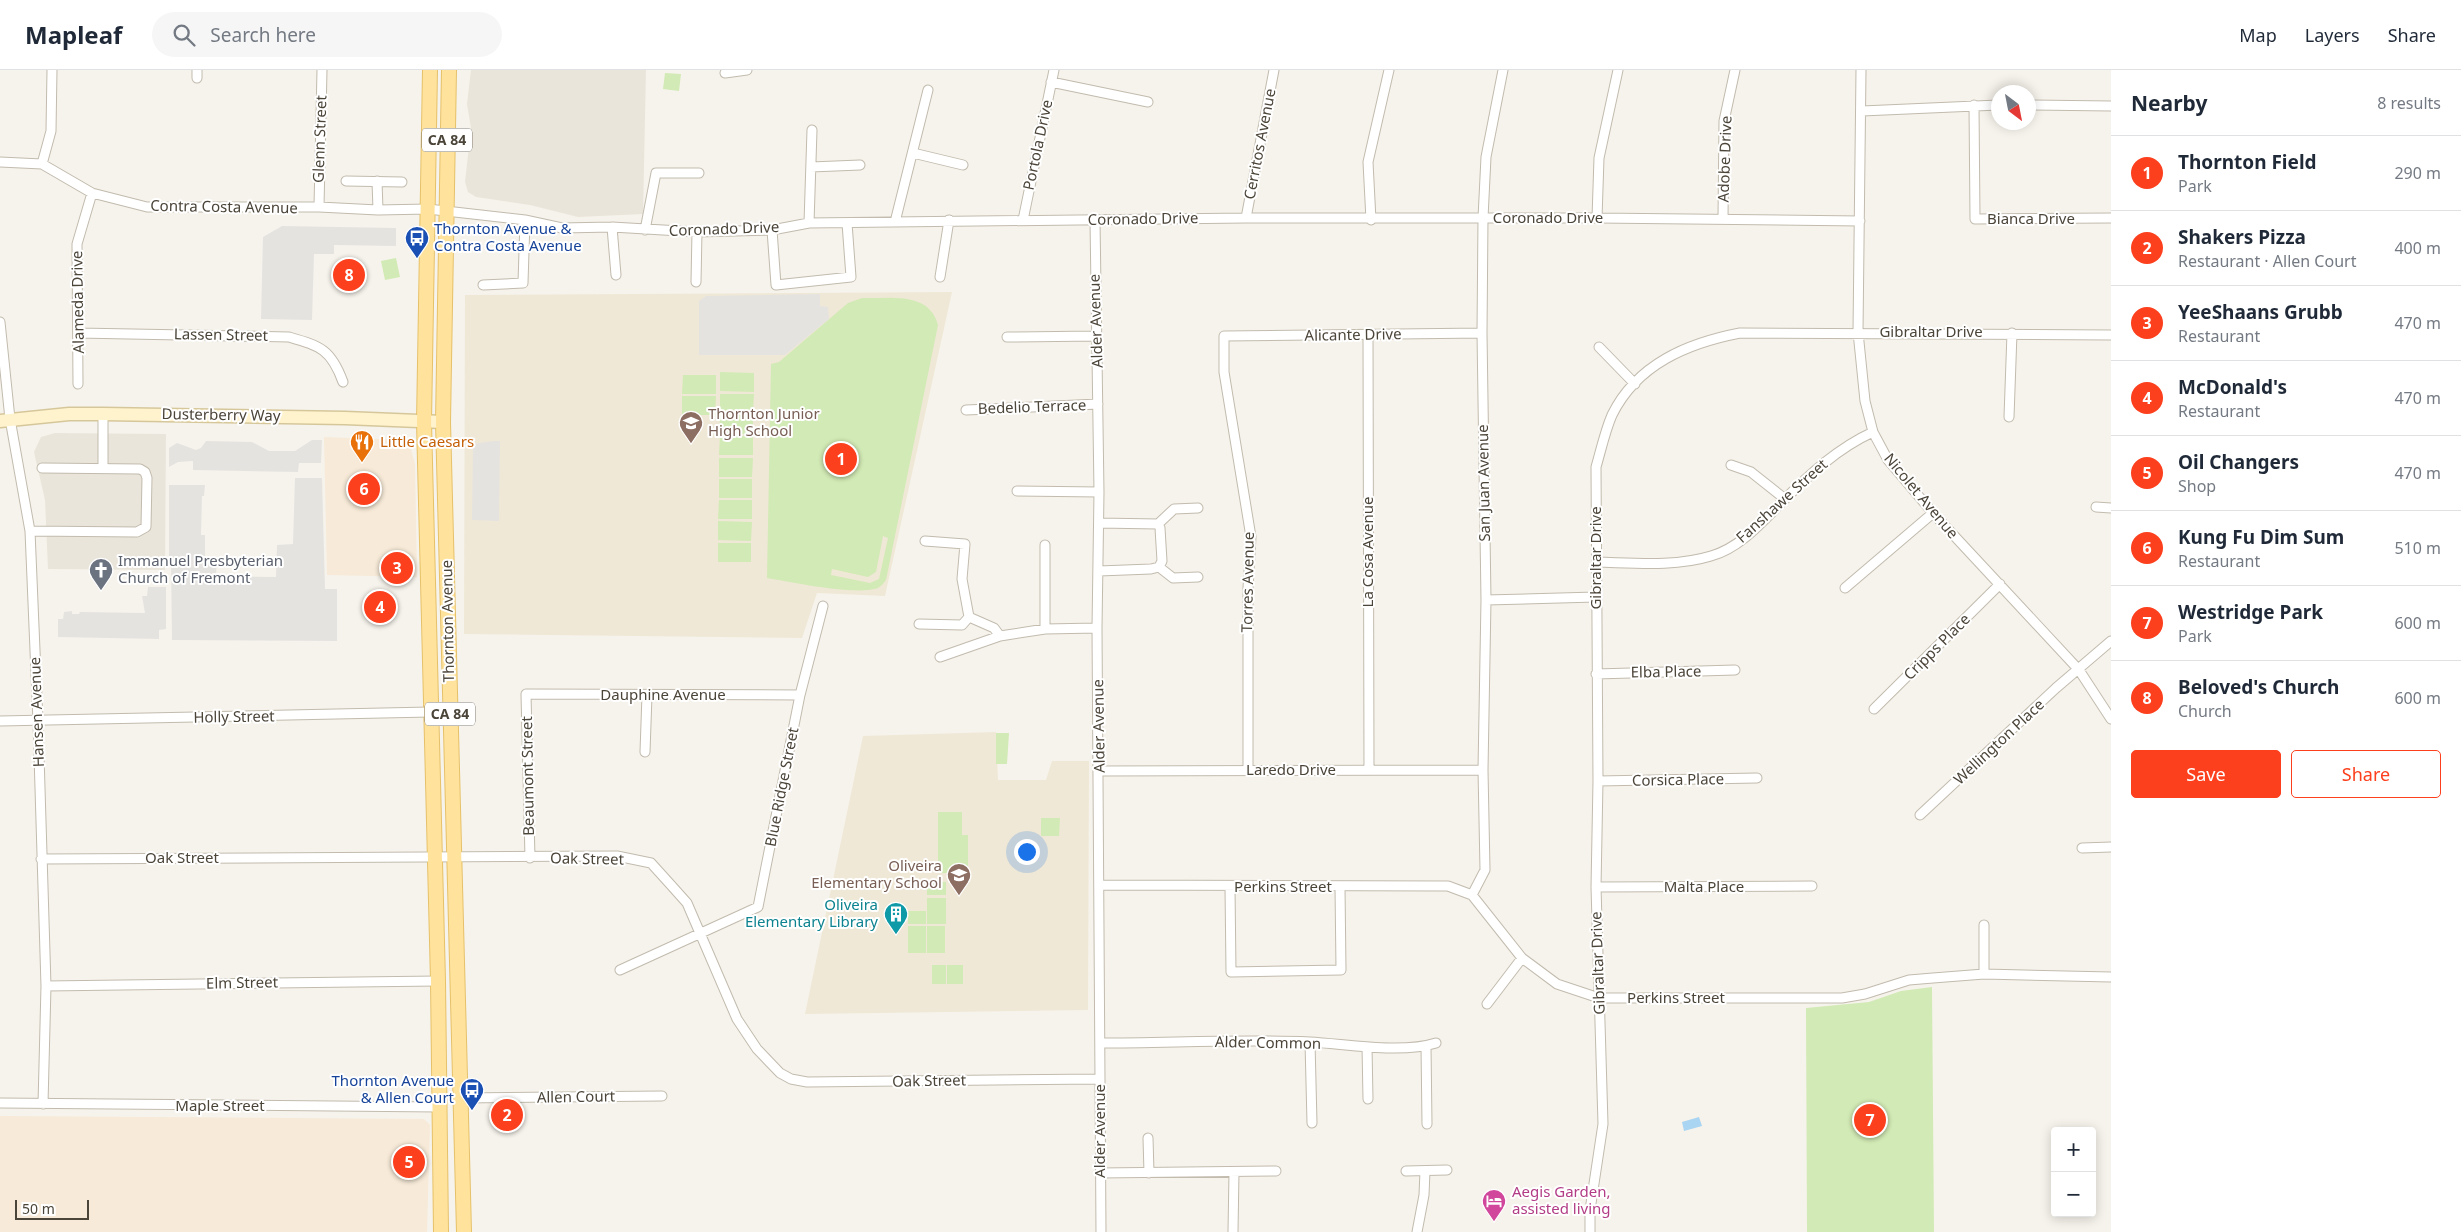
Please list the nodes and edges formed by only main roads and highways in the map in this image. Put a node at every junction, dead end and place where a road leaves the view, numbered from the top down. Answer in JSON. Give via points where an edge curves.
{"nodes":[{"id":1,"x":430,"y":70,"type":"edge"},
{"id":2,"x":448,"y":70,"type":"edge"},
{"id":3,"x":5,"y":420,"type":"edge"},
{"id":4,"x":424,"y":422,"type":"junction"},
{"id":5,"x":443,"y":422,"type":"junction"},
{"id":6,"x":441,"y":1232,"type":"edge"},
{"id":7,"x":464,"y":1232,"type":"edge"}],
"edges":[{"from":1,"to":4,"type":"main road","name":"Thornton Avenue","number":"CA 84"},
{"from":2,"to":5,"type":"main road","name":"Thornton Avenue","number":"CA 84"},
{"from":3,"to":4,"type":"main road","name":"Dusterberry Way","via":[[103,414]]},
{"from":4,"to":5,"type":"main road","name":"Dusterberry Way"},
{"from":4,"to":6,"type":"main road","name":"Thornton Avenue","number":"CA 84"},
{"from":5,"to":7,"type":"main road","name":"Thornton Avenue","number":"CA 84"}]}
